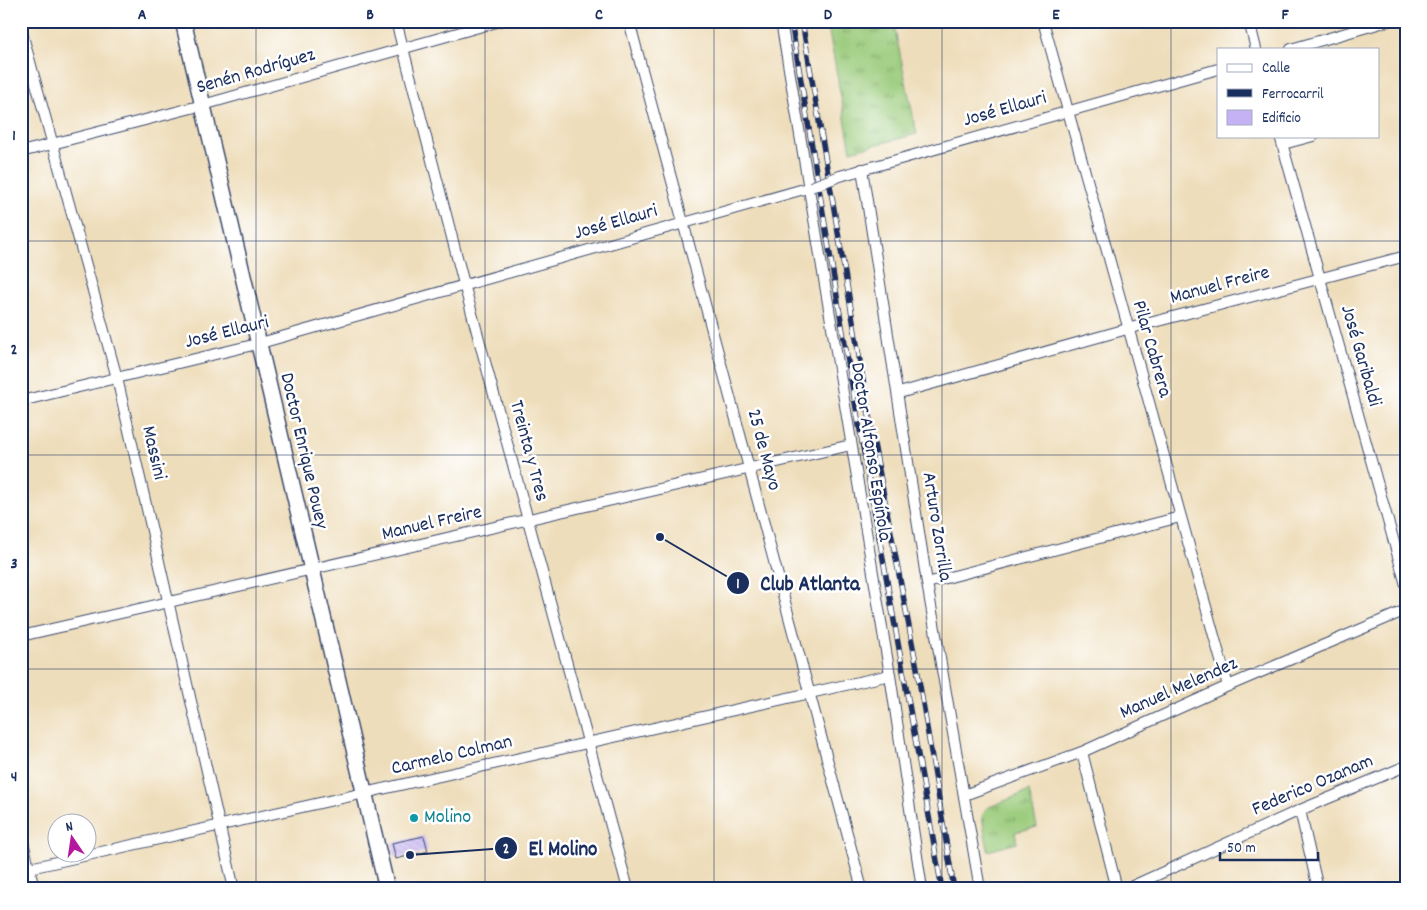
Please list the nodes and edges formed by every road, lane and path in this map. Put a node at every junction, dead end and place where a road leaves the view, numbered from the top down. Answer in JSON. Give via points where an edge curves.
{"nodes":[{"id":1,"x":183,"y":21,"type":"edge"},
{"id":2,"x":396,"y":21,"type":"edge"},
{"id":3,"x":500,"y":21,"type":"edge"},
{"id":4,"x":629,"y":21,"type":"edge"},
{"id":5,"x":781,"y":21,"type":"edge"},
{"id":6,"x":1043,"y":21,"type":"edge"},
{"id":7,"x":1249,"y":21,"type":"edge"},
{"id":8,"x":1388,"y":21,"type":"edge"},
{"id":9,"x":21,"y":30,"type":"edge"},
{"id":10,"x":1256,"y":48,"type":"edge"},
{"id":11,"x":1294,"y":48,"type":"edge"},
{"id":12,"x":403,"y":49,"type":"junction"},
{"id":13,"x":1217,"y":69,"type":"edge"},
{"id":14,"x":203,"y":106,"type":"junction"},
{"id":15,"x":1068,"y":111,"type":"junction"},
{"id":16,"x":1297,"y":138,"type":"edge"},
{"id":17,"x":1281,"y":140,"type":"edge"},
{"id":18,"x":54,"y":143,"type":"junction"},
{"id":19,"x":21,"y":152,"type":"edge"},
{"id":20,"x":862,"y":169,"type":"junction"},
{"id":21,"x":810,"y":187,"type":"junction"},
{"id":22,"x":684,"y":222,"type":"junction"},
{"id":23,"x":1406,"y":256,"type":"edge"},
{"id":24,"x":1320,"y":278,"type":"junction"},
{"id":25,"x":464,"y":284,"type":"junction"},
{"id":26,"x":1127,"y":329,"type":"junction"},
{"id":27,"x":257,"y":344,"type":"junction"},
{"id":28,"x":118,"y":378,"type":"junction"},
{"id":29,"x":898,"y":393,"type":"junction"},
{"id":30,"x":21,"y":401,"type":"edge"},
{"id":31,"x":851,"y":445,"type":"junction"},
{"id":32,"x":750,"y":468,"type":"junction"},
{"id":33,"x":1180,"y":518,"type":"junction"},
{"id":34,"x":528,"y":520,"type":"junction"},
{"id":35,"x":310,"y":569,"type":"junction"},
{"id":36,"x":927,"y":583,"type":"junction"},
{"id":37,"x":1406,"y":585,"type":"edge"},
{"id":38,"x":170,"y":602,"type":"junction"},
{"id":39,"x":1406,"y":610,"type":"edge"},
{"id":40,"x":21,"y":636,"type":"edge"},
{"id":41,"x":890,"y":674,"type":"junction"},
{"id":42,"x":1228,"y":686,"type":"junction"},
{"id":43,"x":810,"y":693,"type":"junction"},
{"id":44,"x":589,"y":743,"type":"junction"},
{"id":45,"x":1082,"y":752,"type":"junction"},
{"id":46,"x":1406,"y":766,"type":"edge"},
{"id":47,"x":366,"y":794,"type":"junction"},
{"id":48,"x":964,"y":795,"type":"junction"},
{"id":49,"x":1300,"y":810,"type":"junction"},
{"id":50,"x":219,"y":825,"type":"junction"},
{"id":51,"x":21,"y":833,"type":"edge"},
{"id":52,"x":25,"y":869,"type":"edge"},
{"id":53,"x":34,"y":889,"type":"edge"},
{"id":54,"x":234,"y":889,"type":"edge"},
{"id":55,"x":387,"y":889,"type":"edge"},
{"id":56,"x":628,"y":889,"type":"edge"},
{"id":57,"x":862,"y":889,"type":"edge"},
{"id":58,"x":922,"y":889,"type":"edge"},
{"id":59,"x":980,"y":889,"type":"edge"},
{"id":60,"x":1117,"y":889,"type":"edge"},
{"id":61,"x":1126,"y":889,"type":"edge"},
{"id":62,"x":1318,"y":889,"type":"edge"}],
"edges":[{"from":1,"to":14,"type":"street","name":"Doctor Enrique Pouey"},
{"from":2,"to":12,"type":"street","name":"Treinta y Tres"},
{"from":3,"to":12,"type":"street","name":"Senén Rodríguez"},
{"from":4,"to":22,"type":"street","name":"25 de Mayo"},
{"from":5,"to":21,"type":"street","name":"Doctor Alfonso Espínola"},
{"from":6,"to":15,"type":"street","name":"Pilar Cabrera"},
{"from":7,"to":10,"type":"street"},
{"from":8,"to":11,"type":"street"},
{"from":9,"to":18,"type":"street","name":"Massini"},
{"from":12,"to":14,"type":"street","name":"Senén Rodríguez"},
{"from":12,"to":25,"type":"street","name":"Treinta y Tres"},
{"from":13,"to":15,"type":"street","name":"José Ellauri"},
{"from":14,"to":18,"type":"street","name":"Senén Rodríguez"},
{"from":14,"to":27,"type":"street","name":"Doctor Enrique Pouey"},
{"from":15,"to":20,"type":"street","name":"José Ellauri"},
{"from":15,"to":26,"type":"street","name":"Pilar Cabrera"},
{"from":16,"to":17,"type":"street"},
{"from":17,"to":24,"type":"street","name":"José Garibaldi"},
{"from":18,"to":19,"type":"street","name":"Senén Rodríguez"},
{"from":18,"to":28,"type":"street","name":"Massini"},
{"from":20,"to":21,"type":"street","name":"José Ellauri","bridge":true},
{"from":20,"to":29,"type":"street","name":"Arturo Zorrilla"},
{"from":21,"to":22,"type":"street","name":"José Ellauri"},
{"from":21,"to":31,"type":"street","name":"Doctor Alfonso Espínola"},
{"from":22,"to":25,"type":"street","name":"José Ellauri"},
{"from":22,"to":32,"type":"street","name":"25 de Mayo"},
{"from":23,"to":24,"type":"street","name":"Manuel Freire"},
{"from":24,"to":26,"type":"street","name":"Manuel Freire"},
{"from":24,"to":37,"type":"street","name":"José Garibaldi"},
{"from":25,"to":27,"type":"street","name":"José Ellauri"},
{"from":25,"to":34,"type":"street","name":"Treinta y Tres"},
{"from":26,"to":29,"type":"street","name":"Manuel Freire"},
{"from":26,"to":33,"type":"street","name":"Pilar Cabrera"},
{"from":27,"to":28,"type":"street","name":"José Ellauri"},
{"from":27,"to":35,"type":"street","name":"Doctor Enrique Pouey"},
{"from":28,"to":30,"type":"street","name":"José Ellauri"},
{"from":28,"to":38,"type":"street","name":"Massini"},
{"from":29,"to":36,"type":"street","name":"Arturo Zorrilla"},
{"from":31,"to":32,"type":"street","name":"Manuel Freire"},
{"from":31,"to":41,"type":"street","name":"Doctor Alfonso Espínola"},
{"from":32,"to":34,"type":"street","name":"Manuel Freire"},
{"from":32,"to":43,"type":"street","name":"25 de Mayo"},
{"from":33,"to":36,"type":"street"},
{"from":33,"to":42,"type":"street","name":"Pilar Cabrera"},
{"from":34,"to":35,"type":"street","name":"Manuel Freire"},
{"from":34,"to":44,"type":"street","name":"Treinta y Tres"},
{"from":35,"to":38,"type":"street","name":"Manuel Freire"},
{"from":35,"to":47,"type":"street","name":"Doctor Enrique Pouey"},
{"from":36,"to":48,"type":"street","name":"Arturo Zorrilla"},
{"from":38,"to":40,"type":"street","name":"Manuel Freire"},
{"from":38,"to":50,"type":"street","name":"Massini"},
{"from":39,"to":42,"type":"street","name":"Manuel Melendez"},
{"from":41,"to":43,"type":"street","name":"Carmelo Colman"},
{"from":41,"to":58,"type":"street","name":"Doctor Alfonso Espínola"},
{"from":42,"to":45,"type":"street","name":"Manuel Melendez"},
{"from":43,"to":44,"type":"street","name":"Carmelo Colman"},
{"from":43,"to":57,"type":"street","name":"25 de Mayo"},
{"from":44,"to":47,"type":"street","name":"Carmelo Colman"},
{"from":44,"to":56,"type":"street","name":"Treinta y Tres"},
{"from":45,"to":48,"type":"street","name":"Manuel Melendez"},
{"from":45,"to":60,"type":"street"},
{"from":46,"to":49,"type":"street","name":"Federico Ozanam"},
{"from":47,"to":50,"type":"street","name":"Carmelo Colman"},
{"from":47,"to":55,"type":"street","name":"Doctor Enrique Pouey"},
{"from":48,"to":59,"type":"street","name":"Arturo Zorrilla"},
{"from":49,"to":61,"type":"street","name":"Federico Ozanam"},
{"from":49,"to":62,"type":"street"},
{"from":50,"to":52,"type":"street","name":"Carmelo Colman"},
{"from":50,"to":54,"type":"street","name":"Massini"},
{"from":51,"to":52,"type":"street"},
{"from":52,"to":53,"type":"street"}]}
